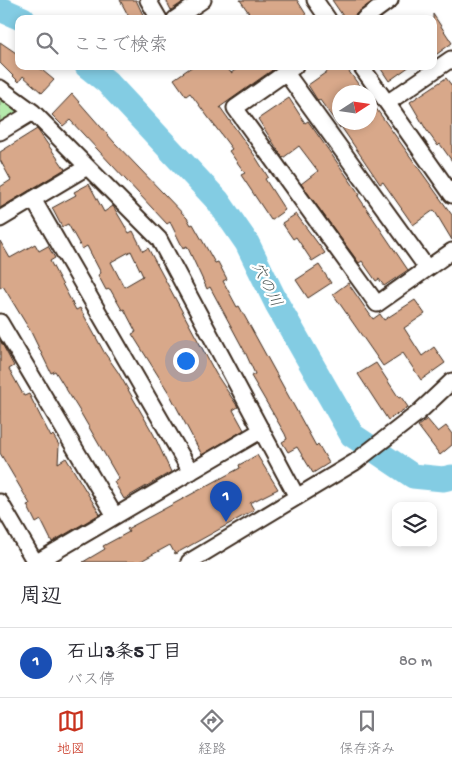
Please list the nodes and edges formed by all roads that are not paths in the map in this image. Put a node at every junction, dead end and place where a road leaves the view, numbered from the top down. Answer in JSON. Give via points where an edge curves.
{"nodes":[{"id":1,"x":148,"y":0,"type":"edge"},
{"id":2,"x":203,"y":0,"type":"edge"},
{"id":3,"x":315,"y":0,"type":"edge"},
{"id":4,"x":390,"y":0,"type":"edge"},
{"id":5,"x":157,"y":15,"type":"edge"},
{"id":6,"x":181,"y":15,"type":"edge"},
{"id":7,"x":325,"y":15,"type":"edge"},
{"id":8,"x":369,"y":15,"type":"edge"},
{"id":9,"x":452,"y":59,"type":"edge"},
{"id":10,"x":437,"y":69,"type":"edge"},
{"id":11,"x":291,"y":70,"type":"edge"},
{"id":12,"x":364,"y":70,"type":"edge"},
{"id":13,"x":436,"y":70,"type":"edge"},
{"id":14,"x":0,"y":88,"type":"edge"},
{"id":15,"x":387,"y":103,"type":"junction"},
{"id":16,"x":33,"y":112,"type":"junction"},
{"id":17,"x":0,"y":132,"type":"edge"},
{"id":18,"x":87,"y":167,"type":"junction"},
{"id":19,"x":452,"y":195,"type":"edge"},
{"id":20,"x":33,"y":200,"type":"junction"},
{"id":21,"x":0,"y":219,"type":"edge"},
{"id":22,"x":452,"y":250,"type":"edge"},
{"id":23,"x":428,"y":268,"type":"junction"},
{"id":24,"x":0,"y":322,"type":"edge"},
{"id":25,"x":452,"y":381,"type":"edge"},
{"id":26,"x":262,"y":430,"type":"junction"},
{"id":27,"x":191,"y":472,"type":"junction"},
{"id":28,"x":298,"y":497,"type":"junction"},
{"id":29,"x":0,"y":502,"type":"edge"},
{"id":30,"x":115,"y":516,"type":"junction"},
{"id":31,"x":36,"y":562,"type":"edge"},
{"id":32,"x":189,"y":562,"type":"edge"}],
"edges":[{"from":1,"to":5,"type":"street"},
{"from":2,"to":6,"type":"street"},
{"from":3,"to":7,"type":"street"},
{"from":4,"to":8,"type":"street"},
{"from":9,"to":10,"type":"street"},
{"from":11,"to":23,"type":"street"},
{"from":11,"to":23,"type":"street","via":[[235,108],[377,304]]},
{"from":12,"to":15,"type":"street"},
{"from":13,"to":15,"type":"street"},
{"from":14,"to":16,"type":"street"},
{"from":15,"to":19,"type":"street"},
{"from":16,"to":17,"type":"street"},
{"from":16,"to":18,"type":"street"},
{"from":18,"to":20,"type":"street"},
{"from":18,"to":26,"type":"street","via":[[159,239]]},
{"from":20,"to":21,"type":"street"},
{"from":20,"to":27,"type":"street"},
{"from":22,"to":23,"type":"street"},
{"from":24,"to":30,"type":"street"},
{"from":25,"to":28,"type":"street","via":[[418,413],[355,462]]},
{"from":26,"to":27,"type":"street"},
{"from":26,"to":28,"type":"street"},
{"from":27,"to":30,"type":"street"},
{"from":28,"to":32,"type":"street"},
{"from":29,"to":31,"type":"street"},
{"from":30,"to":31,"type":"street"}]}
